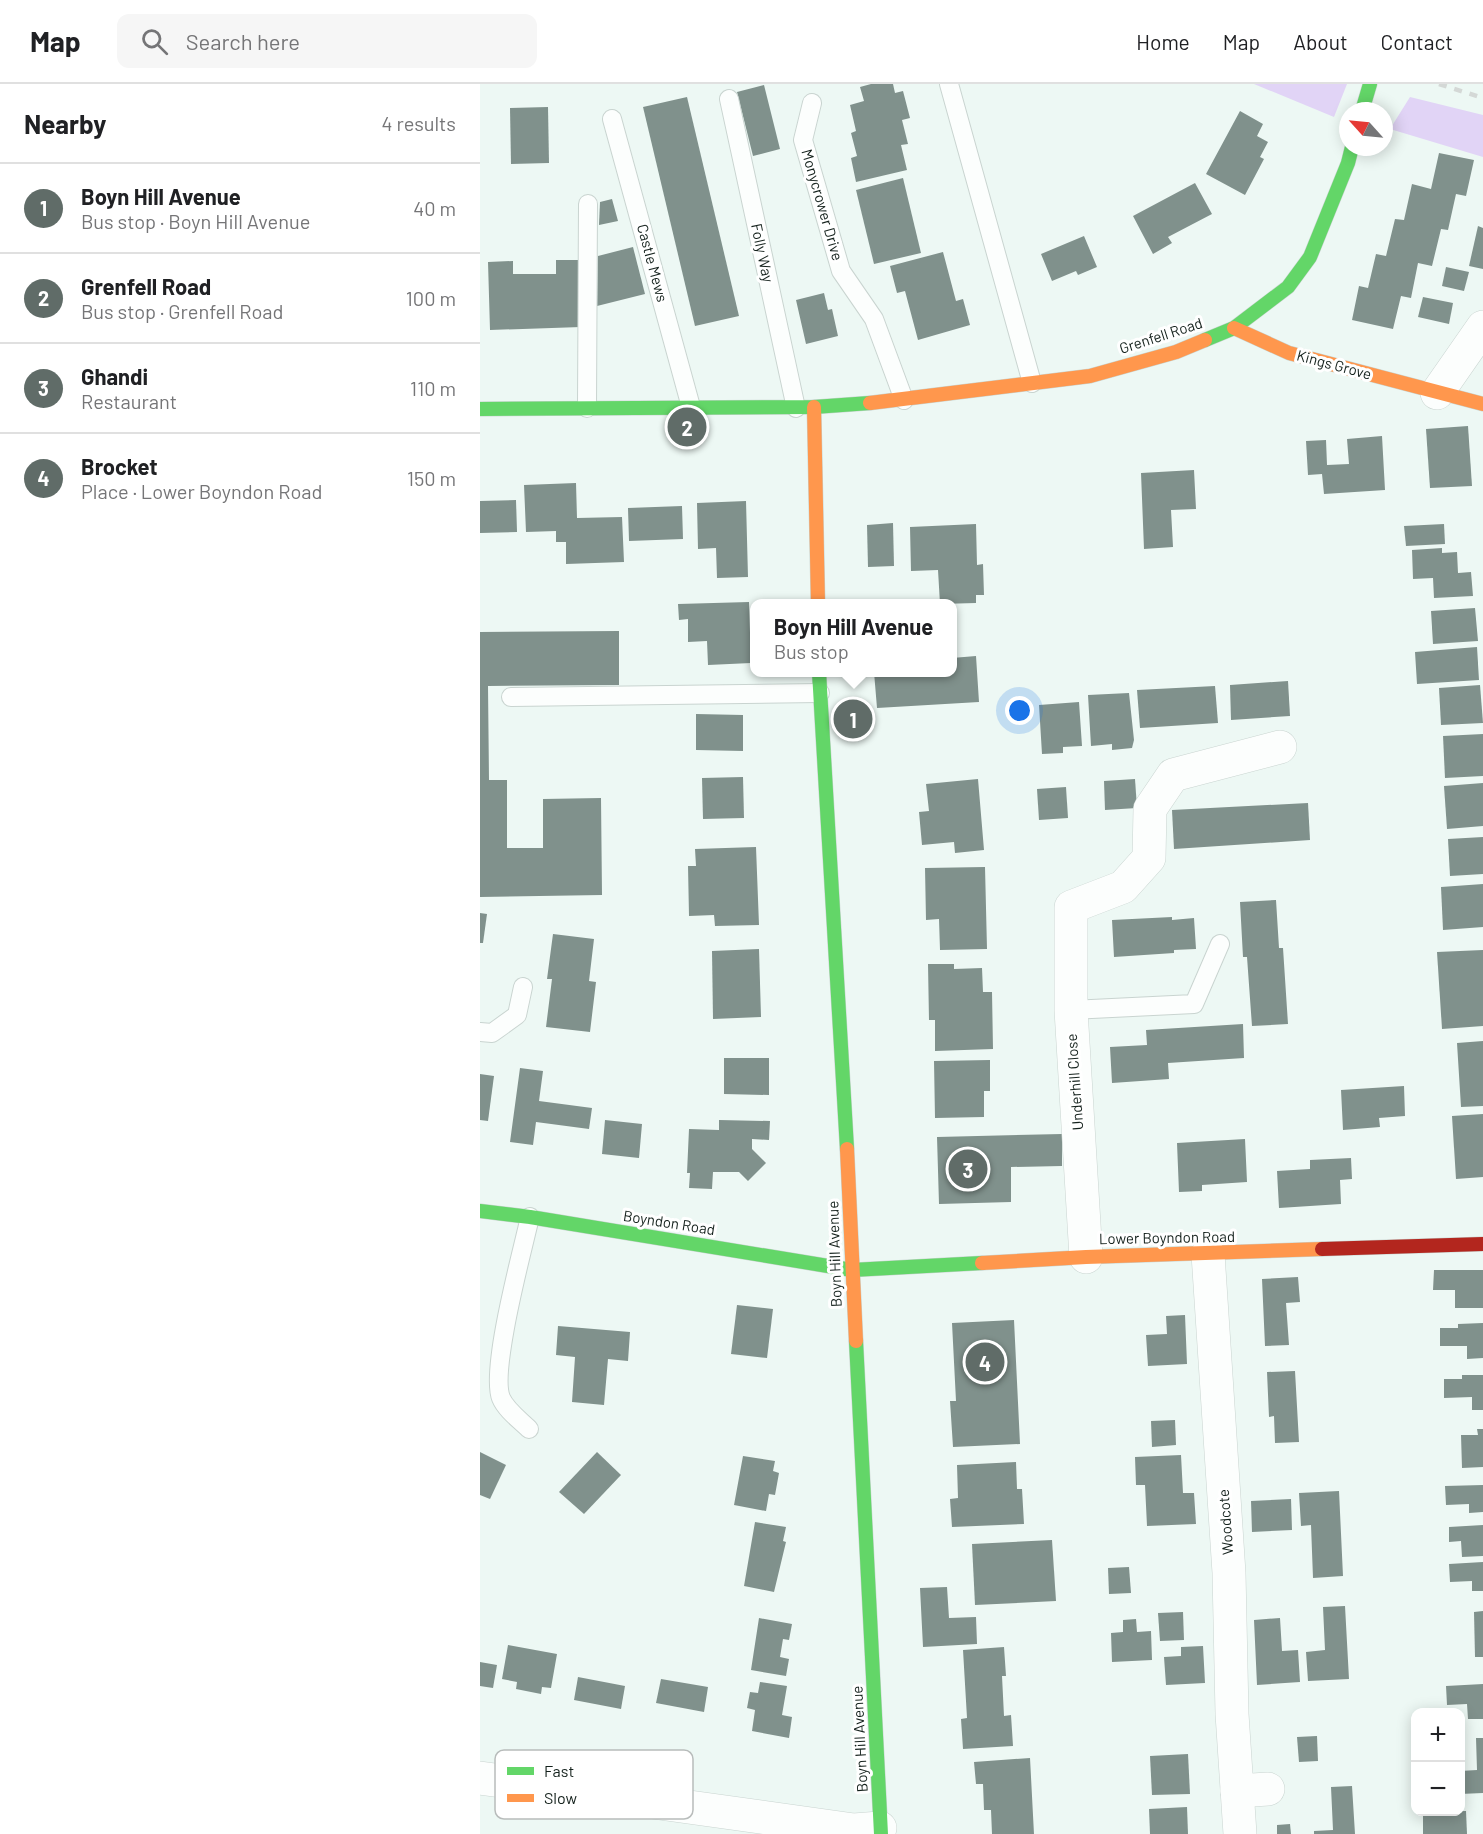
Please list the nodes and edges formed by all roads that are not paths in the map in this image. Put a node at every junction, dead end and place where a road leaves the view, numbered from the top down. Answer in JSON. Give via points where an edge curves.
{"nodes":[{"id":1,"x":950,"y":84,"type":"edge"},
{"id":2,"x":1369,"y":87,"type":"edge"},
{"id":3,"x":729,"y":99,"type":"dead end"},
{"id":4,"x":1365,"y":102,"type":"edge"},
{"id":5,"x":812,"y":103,"type":"dead end"},
{"id":6,"x":612,"y":119,"type":"dead end"},
{"id":7,"x":1350,"y":156,"type":"edge"},
{"id":8,"x":588,"y":204,"type":"dead end"},
{"id":9,"x":1483,"y":327,"type":"edge"},
{"id":10,"x":1234,"y":328,"type":"junction"},
{"id":11,"x":1032,"y":383,"type":"junction"},
{"id":12,"x":1437,"y":393,"type":"junction"},
{"id":13,"x":904,"y":400,"type":"junction"},
{"id":14,"x":1483,"y":404,"type":"edge"},
{"id":15,"x":691,"y":407,"type":"junction"},
{"id":16,"x":587,"y":408,"type":"junction"},
{"id":17,"x":805,"y":408,"type":"junction"},
{"id":18,"x":480,"y":409,"type":"edge"},
{"id":19,"x":818,"y":599,"type":"edge"},
{"id":20,"x":819,"y":677,"type":"edge"},
{"id":21,"x":820,"y":693,"type":"junction"},
{"id":22,"x":511,"y":697,"type":"dead end"},
{"id":23,"x":1280,"y":747,"type":"dead end"},
{"id":24,"x":1220,"y":944,"type":"dead end"},
{"id":25,"x":523,"y":987,"type":"dead end"},
{"id":26,"x":1071,"y":1010,"type":"junction"},
{"id":27,"x":480,"y":1032,"type":"edge"},
{"id":28,"x":480,"y":1211,"type":"edge"},
{"id":29,"x":530,"y":1217,"type":"junction"},
{"id":30,"x":1483,"y":1244,"type":"edge"},
{"id":31,"x":1208,"y":1254,"type":"junction"},
{"id":32,"x":1086,"y":1257,"type":"junction"},
{"id":33,"x":852,"y":1270,"type":"junction"},
{"id":34,"x":529,"y":1429,"type":"dead end"},
{"id":35,"x":480,"y":1778,"type":"edge"},
{"id":36,"x":495,"y":1780,"type":"edge"},
{"id":37,"x":693,"y":1808,"type":"edge"},
{"id":38,"x":881,"y":1831,"type":"edge"},
{"id":39,"x":1239,"y":1834,"type":"edge"}],
"edges":[{"from":1,"to":11,"type":"lane"},
{"from":2,"to":4,"type":"street"},
{"from":3,"to":17,"type":"lane","name":"Folly Way"},
{"from":5,"to":13,"type":"lane","name":"Monycrower Drive","via":[[803,140],[841,271],[874,319]]},
{"from":6,"to":15,"type":"lane","name":"Castle Mews"},
{"from":7,"to":10,"type":"street","name":"Grenfell Road","via":[[1310,257],[1288,287]]},
{"from":8,"to":16,"type":"lane"},
{"from":9,"to":12,"type":"street"},
{"from":10,"to":11,"type":"street","name":"Grenfell Road","via":[[1176,352],[1090,376]]},
{"from":10,"to":12,"type":"street","name":"Kings Grove","via":[[1289,353]]},
{"from":11,"to":13,"type":"street","name":"Grenfell Road"},
{"from":12,"to":14,"type":"street","name":"Kings Grove"},
{"from":13,"to":17,"type":"street","name":"Grenfell Road"},
{"from":15,"to":16,"type":"street","name":"Grenfell Road"},
{"from":15,"to":17,"type":"street","name":"Grenfell Road"},
{"from":16,"to":18,"type":"street","name":"Grenfell Road"},
{"from":17,"to":19,"type":"street"},
{"from":20,"to":21,"type":"street","name":"Boyn Hill Avenue"},
{"from":21,"to":22,"type":"lane"},
{"from":21,"to":33,"type":"street","name":"Boyn Hill Avenue"},
{"from":23,"to":26,"type":"street","name":"Underhill Close","via":[[1173,775],[1150,809],[1149,858],[1123,887],[1069,892]]},
{"from":24,"to":26,"type":"lane","via":[[1194,1004]]},
{"from":25,"to":27,"type":"lane","via":[[517,1015],[492,1033]]},
{"from":26,"to":32,"type":"street","name":"Underhill Close"},
{"from":28,"to":29,"type":"street","name":"Boyndon Road"},
{"from":29,"to":33,"type":"street","name":"Boyndon Road"},
{"from":29,"to":34,"type":"lane","via":[[508,1317],[498,1386],[502,1400]]},
{"from":30,"to":31,"type":"street","name":"Lower Boyndon Road"},
{"from":31,"to":32,"type":"street","name":"Lower Boyndon Road"},
{"from":31,"to":39,"type":"street","name":"Woodcote","via":[[1229,1573],[1232,1714],[1252,1790]]},
{"from":32,"to":33,"type":"street","name":"Lower Boyndon Road"},
{"from":33,"to":38,"type":"street","name":"Boyn Hill Avenue"},
{"from":35,"to":36,"type":"street"},
{"from":37,"to":38,"type":"street"}]}
